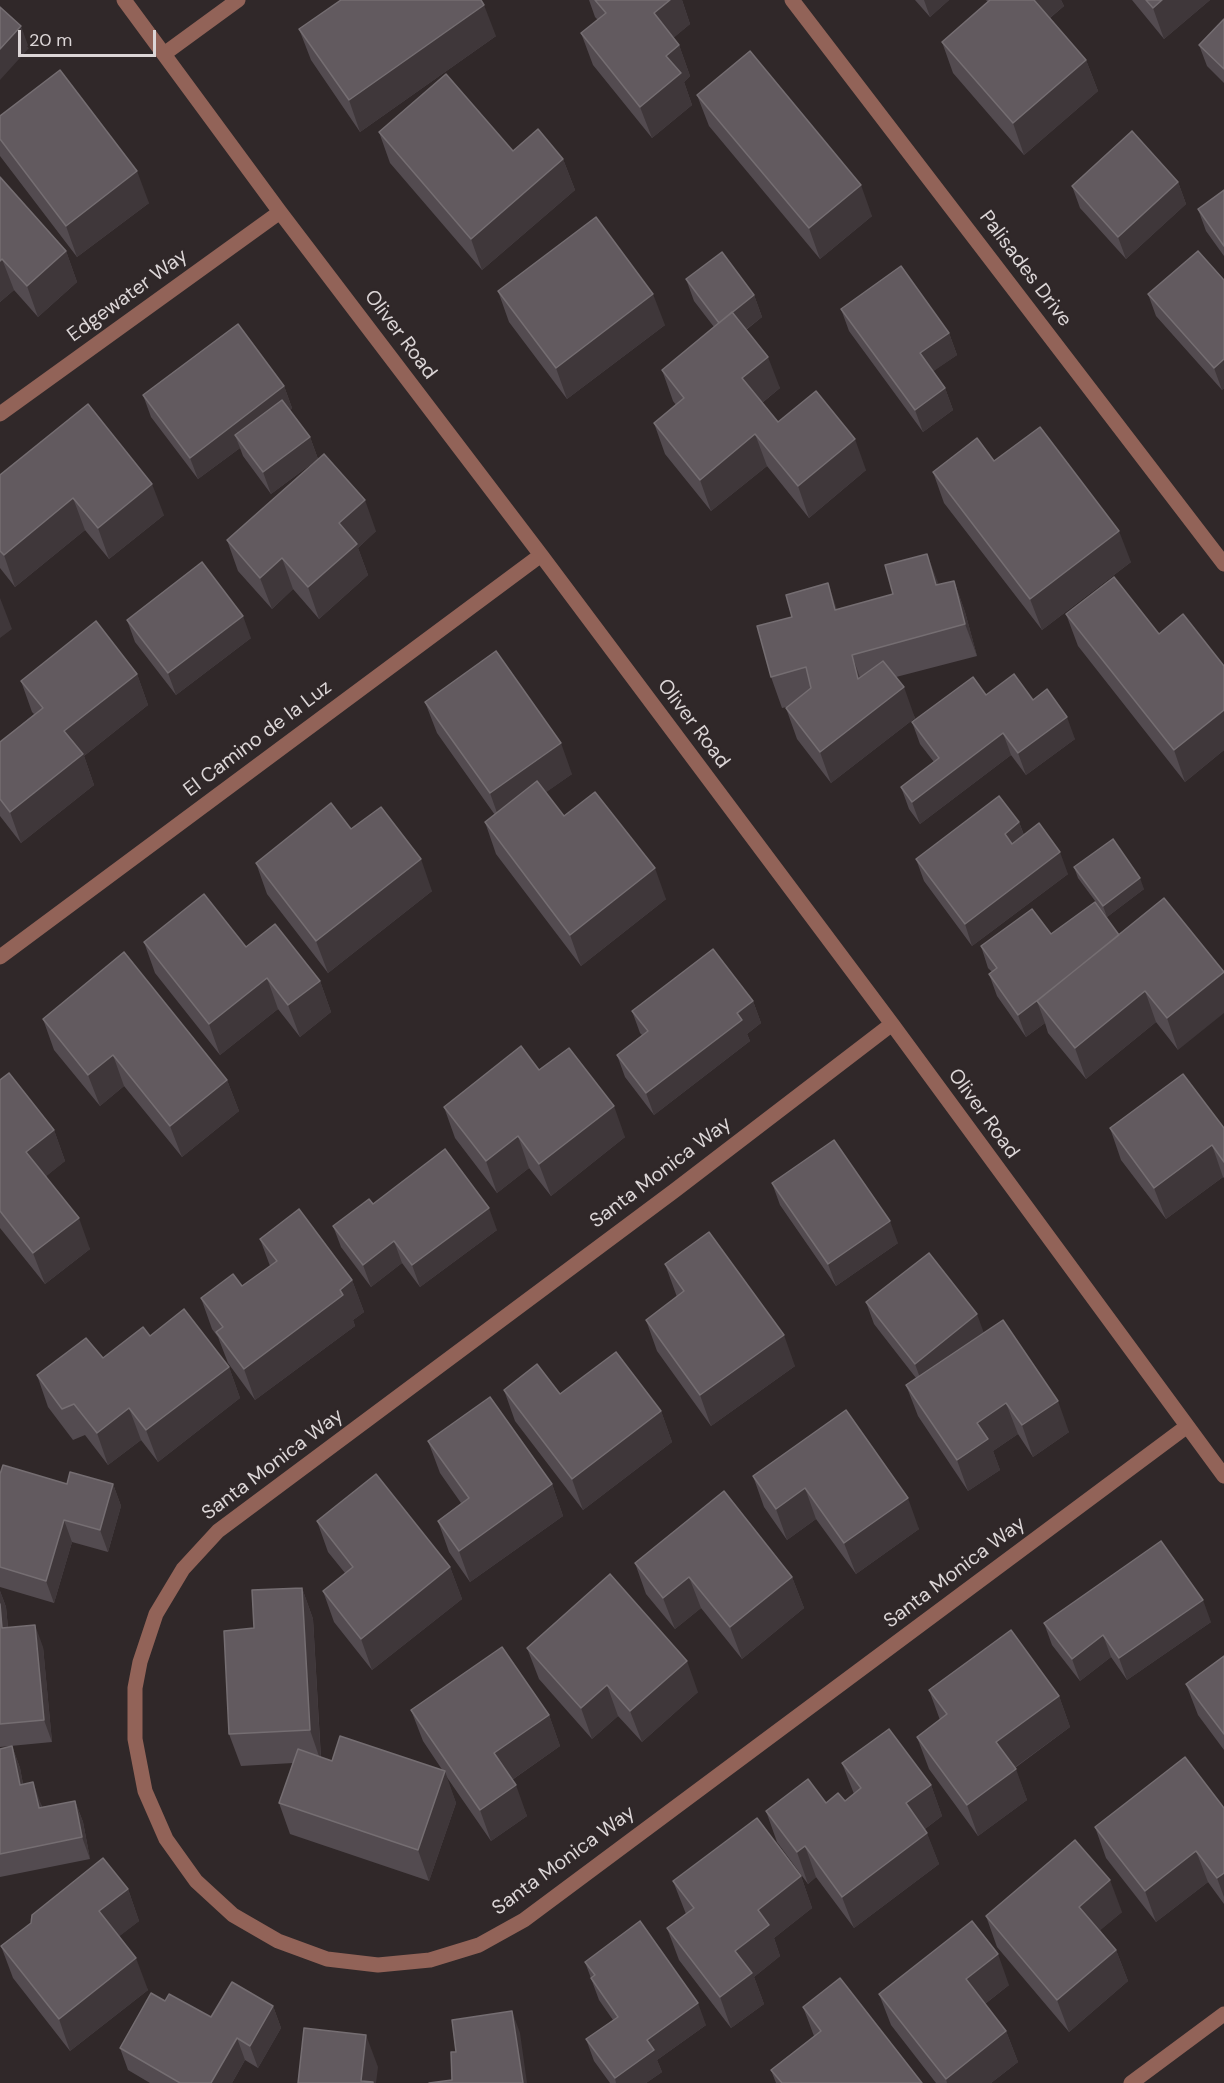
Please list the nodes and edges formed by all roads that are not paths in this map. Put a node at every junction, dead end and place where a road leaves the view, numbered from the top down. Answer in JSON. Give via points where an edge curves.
{"nodes":[{"id":1,"x":124,"y":0,"type":"edge"},
{"id":2,"x":238,"y":0,"type":"edge"},
{"id":3,"x":792,"y":0,"type":"edge"},
{"id":4,"x":164,"y":54,"type":"junction"},
{"id":5,"x":280,"y":212,"type":"junction"},
{"id":6,"x":0,"y":414,"type":"edge"},
{"id":7,"x":541,"y":555,"type":"junction"},
{"id":8,"x":1224,"y":564,"type":"edge"},
{"id":9,"x":0,"y":957,"type":"edge"},
{"id":10,"x":892,"y":1024,"type":"junction"},
{"id":11,"x":1186,"y":1426,"type":"junction"},
{"id":12,"x":1224,"y":1476,"type":"edge"},
{"id":13,"x":1224,"y":2013,"type":"edge"},
{"id":14,"x":1131,"y":2083,"type":"edge"}],
"edges":[{"from":1,"to":4,"type":"street","name":"Oliver Road"},
{"from":2,"to":4,"type":"street"},
{"from":3,"to":8,"type":"street","name":"Palisades Drive"},
{"from":4,"to":5,"type":"street","name":"Oliver Road"},
{"from":5,"to":6,"type":"street","name":"Edgewater Way"},
{"from":5,"to":7,"type":"street","name":"Oliver Road"},
{"from":7,"to":9,"type":"street","name":"El Camino de la Luz"},
{"from":7,"to":10,"type":"street","name":"Oliver Road"},
{"from":10,"to":11,"type":"street","name":"Oliver Road"},
{"from":10,"to":11,"type":"street","name":"Santa Monica Way","via":[[218,1531],[183,1569],[156,1614],[140,1662],[135,1688],[135,1740],[145,1791],[166,1839],[195,1881],[233,1915],[278,1941],[327,1959],[378,1965],[430,1960],[479,1945],[524,1920]]},
{"from":11,"to":12,"type":"street","name":"Oliver Road"},
{"from":13,"to":14,"type":"street"}]}
